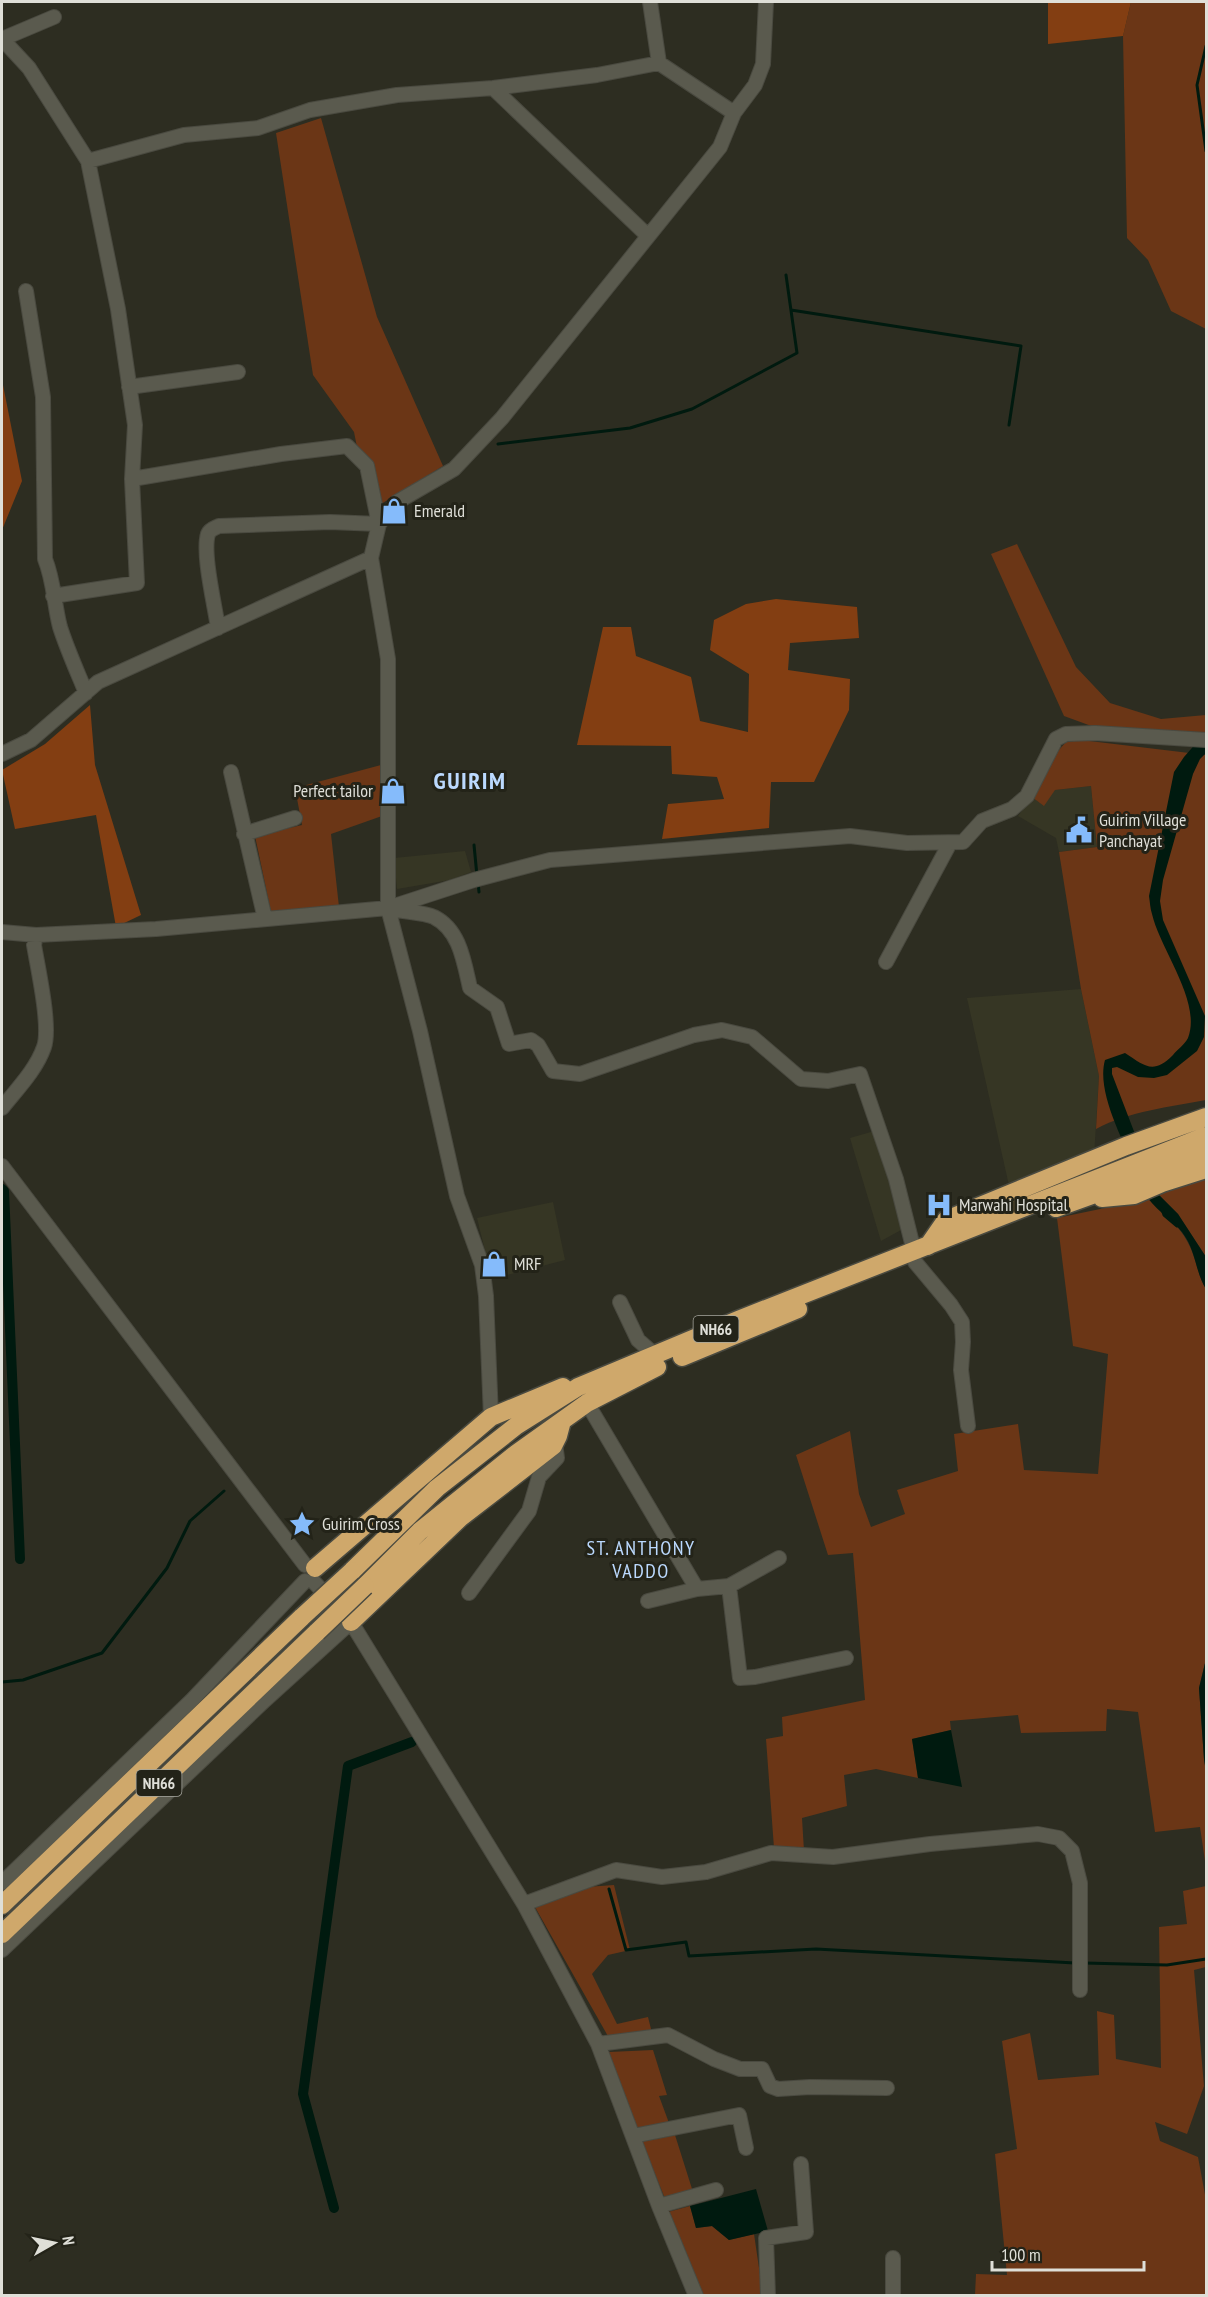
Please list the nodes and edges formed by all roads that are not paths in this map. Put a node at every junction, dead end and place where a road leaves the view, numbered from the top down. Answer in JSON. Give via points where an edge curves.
{"nodes":[{"id":1,"x":650,"y":2,"type":"edge"},
{"id":2,"x":766,"y":2,"type":"edge"},
{"id":3,"x":54,"y":17,"type":"dead end"},
{"id":4,"x":2,"y":39,"type":"edge"},
{"id":5,"x":659,"y":63,"type":"junction"},
{"id":6,"x":493,"y":88,"type":"junction"},
{"id":7,"x":734,"y":113,"type":"junction"},
{"id":8,"x":88,"y":161,"type":"junction"},
{"id":9,"x":648,"y":236,"type":"junction"},
{"id":10,"x":26,"y":291,"type":"dead end"},
{"id":11,"x":238,"y":372,"type":"dead end"},
{"id":12,"x":129,"y":387,"type":"junction"},
{"id":13,"x":132,"y":479,"type":"junction"},
{"id":14,"x":379,"y":524,"type":"junction"},
{"id":15,"x":371,"y":558,"type":"junction"},
{"id":16,"x":53,"y":596,"type":"junction"},
{"id":17,"x":218,"y":628,"type":"junction"},
{"id":18,"x":86,"y":693,"type":"junction"},
{"id":19,"x":1204,"y":740,"type":"edge"},
{"id":20,"x":2,"y":754,"type":"edge"},
{"id":21,"x":231,"y":772,"type":"dead end"},
{"id":22,"x":295,"y":818,"type":"dead end"},
{"id":23,"x":244,"y":834,"type":"junction"},
{"id":24,"x":950,"y":843,"type":"junction"},
{"id":25,"x":388,"y":908,"type":"junction"},
{"id":26,"x":265,"y":919,"type":"junction"},
{"id":27,"x":2,"y":932,"type":"edge"},
{"id":28,"x":36,"y":935,"type":"junction"},
{"id":29,"x":886,"y":962,"type":"dead end"},
{"id":30,"x":2,"y":1108,"type":"edge"},
{"id":31,"x":1206,"y":1117,"type":"edge"},
{"id":32,"x":1206,"y":1136,"type":"edge"},
{"id":33,"x":1206,"y":1154,"type":"edge"},
{"id":34,"x":2,"y":1166,"type":"edge"},
{"id":35,"x":1206,"y":1168,"type":"edge"},
{"id":36,"x":1077,"y":1200,"type":"junction"},
{"id":37,"x":919,"y":1253,"type":"junction"},
{"id":38,"x":620,"y":1302,"type":"dead end"},
{"id":39,"x":655,"y":1355,"type":"junction"},
{"id":40,"x":582,"y":1395,"type":"junction"},
{"id":41,"x":491,"y":1417,"type":"junction"},
{"id":42,"x":562,"y":1421,"type":"junction"},
{"id":43,"x":968,"y":1426,"type":"dead end"},
{"id":44,"x":555,"y":1443,"type":"junction"},
{"id":45,"x":779,"y":1557,"type":"dead end"},
{"id":46,"x":309,"y":1574,"type":"junction"},
{"id":47,"x":729,"y":1586,"type":"junction"},
{"id":48,"x":697,"y":1589,"type":"junction"},
{"id":49,"x":469,"y":1593,"type":"dead end"},
{"id":50,"x":648,"y":1601,"type":"dead end"},
{"id":51,"x":351,"y":1622,"type":"junction"},
{"id":52,"x":846,"y":1658,"type":"dead end"},
{"id":53,"x":2,"y":1883,"type":"edge"},
{"id":54,"x":524,"y":1904,"type":"junction"},
{"id":55,"x":2,"y":1905,"type":"edge"},
{"id":56,"x":2,"y":1934,"type":"edge"},
{"id":57,"x":2,"y":1950,"type":"edge"},
{"id":58,"x":1080,"y":1990,"type":"dead end"},
{"id":59,"x":598,"y":2044,"type":"junction"},
{"id":60,"x":887,"y":2088,"type":"dead end"},
{"id":61,"x":633,"y":2136,"type":"junction"},
{"id":62,"x":746,"y":2148,"type":"dead end"},
{"id":63,"x":801,"y":2164,"type":"dead end"},
{"id":64,"x":716,"y":2190,"type":"dead end"},
{"id":65,"x":659,"y":2206,"type":"junction"},
{"id":66,"x":893,"y":2258,"type":"dead end"},
{"id":67,"x":696,"y":2295,"type":"edge"},
{"id":68,"x":768,"y":2295,"type":"edge"},
{"id":69,"x":893,"y":2295,"type":"edge"}],
"edges":[{"from":1,"to":5,"type":"street"},
{"from":2,"to":7,"type":"street","via":[[763,64],[755,85]]},
{"from":3,"to":4,"type":"street"},
{"from":4,"to":8,"type":"street","via":[[29,68]]},
{"from":5,"to":6,"type":"street"},
{"from":5,"to":7,"type":"street"},
{"from":6,"to":8,"type":"street","via":[[397,95],[310,110],[258,128],[184,135]]},
{"from":6,"to":9,"type":"street"},
{"from":7,"to":9,"type":"street","via":[[720,147]]},
{"from":8,"to":12,"type":"street"},
{"from":9,"to":14,"type":"street","via":[[502,418],[454,469],[397,502]]},
{"from":10,"to":16,"type":"street","via":[[43,397],[45,559]]},
{"from":11,"to":12,"type":"street"},
{"from":12,"to":13,"type":"street","via":[[135,425]]},
{"from":13,"to":14,"type":"street","via":[[347,446],[366,466]]},
{"from":13,"to":16,"type":"street","via":[[137,583]]},
{"from":14,"to":15,"type":"street"},
{"from":14,"to":17,"type":"street","via":[[319,522],[211,529],[207,556]]},
{"from":15,"to":17,"type":"street"},
{"from":15,"to":25,"type":"street","via":[[388,660]]},
{"from":16,"to":18,"type":"street","via":[[60,628]]},
{"from":17,"to":18,"type":"street","via":[[98,682]]},
{"from":18,"to":20,"type":"street","via":[[31,740]]},
{"from":19,"to":24,"type":"street","via":[[1066,734],[1056,739],[1027,796],[1012,809],[982,822],[963,842]]},
{"from":21,"to":23,"type":"street"},
{"from":22,"to":23,"type":"street"},
{"from":23,"to":26,"type":"street"},
{"from":24,"to":25,"type":"street","via":[[907,843],[850,836],[550,860]]},
{"from":24,"to":29,"type":"street"},
{"from":25,"to":26,"type":"street"},
{"from":25,"to":37,"type":"street","via":[[433,916],[452,930],[470,988],[497,1007],[509,1044],[531,1040],[553,1071],[580,1074],[722,1029],[752,1037],[801,1078],[828,1080],[860,1074]]},
{"from":25,"to":41,"type":"street","via":[[458,1196],[482,1265]]},
{"from":26,"to":28,"type":"street"},
{"from":27,"to":28,"type":"street"},
{"from":28,"to":30,"type":"street","via":[[45,1045],[35,1066]]},
{"from":31,"to":37,"type":"highway","via":[[946,1220]]},
{"from":32,"to":37,"type":"highway","number":"NH66"},
{"from":33,"to":36,"type":"highway","number":"NH66"},
{"from":34,"to":46,"type":"street"},
{"from":35,"to":36,"type":"highway","via":[[1134,1195]]},
{"from":36,"to":37,"type":"highway","number":"NH66"},
{"from":37,"to":39,"type":"highway","number":"NH66"},
{"from":37,"to":40,"type":"highway","number":"NH66"},
{"from":37,"to":43,"type":"street","via":[[962,1322],[961,1370]]},
{"from":38,"to":39,"type":"street","via":[[638,1340]]},
{"from":39,"to":40,"type":"highway","number":"NH66"},
{"from":40,"to":41,"type":"highway","via":[[561,1388]]},
{"from":40,"to":42,"type":"highway","number":"NH66"},
{"from":40,"to":48,"type":"street"},
{"from":40,"to":55,"type":"highway","number":"NH66","bridge":true,"via":[[516,1426],[437,1488]]},
{"from":41,"to":46,"type":"highway"},
{"from":42,"to":44,"type":"highway"},
{"from":42,"to":56,"type":"highway","number":"NH66","bridge":true,"via":[[420,1531]]},
{"from":44,"to":49,"type":"street","via":[[557,1458],[539,1477],[529,1511]]},
{"from":44,"to":51,"type":"highway","via":[[460,1518]]},
{"from":45,"to":47,"type":"street"},
{"from":46,"to":51,"type":"street"},
{"from":46,"to":53,"type":"street","via":[[192,1700]]},
{"from":47,"to":48,"type":"street"},
{"from":47,"to":52,"type":"street","via":[[740,1678]]},
{"from":48,"to":50,"type":"street"},
{"from":51,"to":54,"type":"street"},
{"from":51,"to":57,"type":"street"},
{"from":54,"to":58,"type":"street","via":[[616,1870],[662,1876],[705,1872],[771,1853],[833,1857],[1038,1834],[1059,1838],[1072,1851],[1080,1883]]},
{"from":54,"to":59,"type":"street"},
{"from":59,"to":60,"type":"street","via":[[668,2035],[714,2060],[740,2069],[762,2069],[770,2086],[778,2089]]},
{"from":59,"to":61,"type":"street"},
{"from":61,"to":62,"type":"street","via":[[739,2115]]},
{"from":61,"to":65,"type":"street"},
{"from":63,"to":68,"type":"street","via":[[806,2232],[766,2238]]},
{"from":64,"to":65,"type":"street"},
{"from":65,"to":67,"type":"street"},
{"from":66,"to":69,"type":"street"}]}
